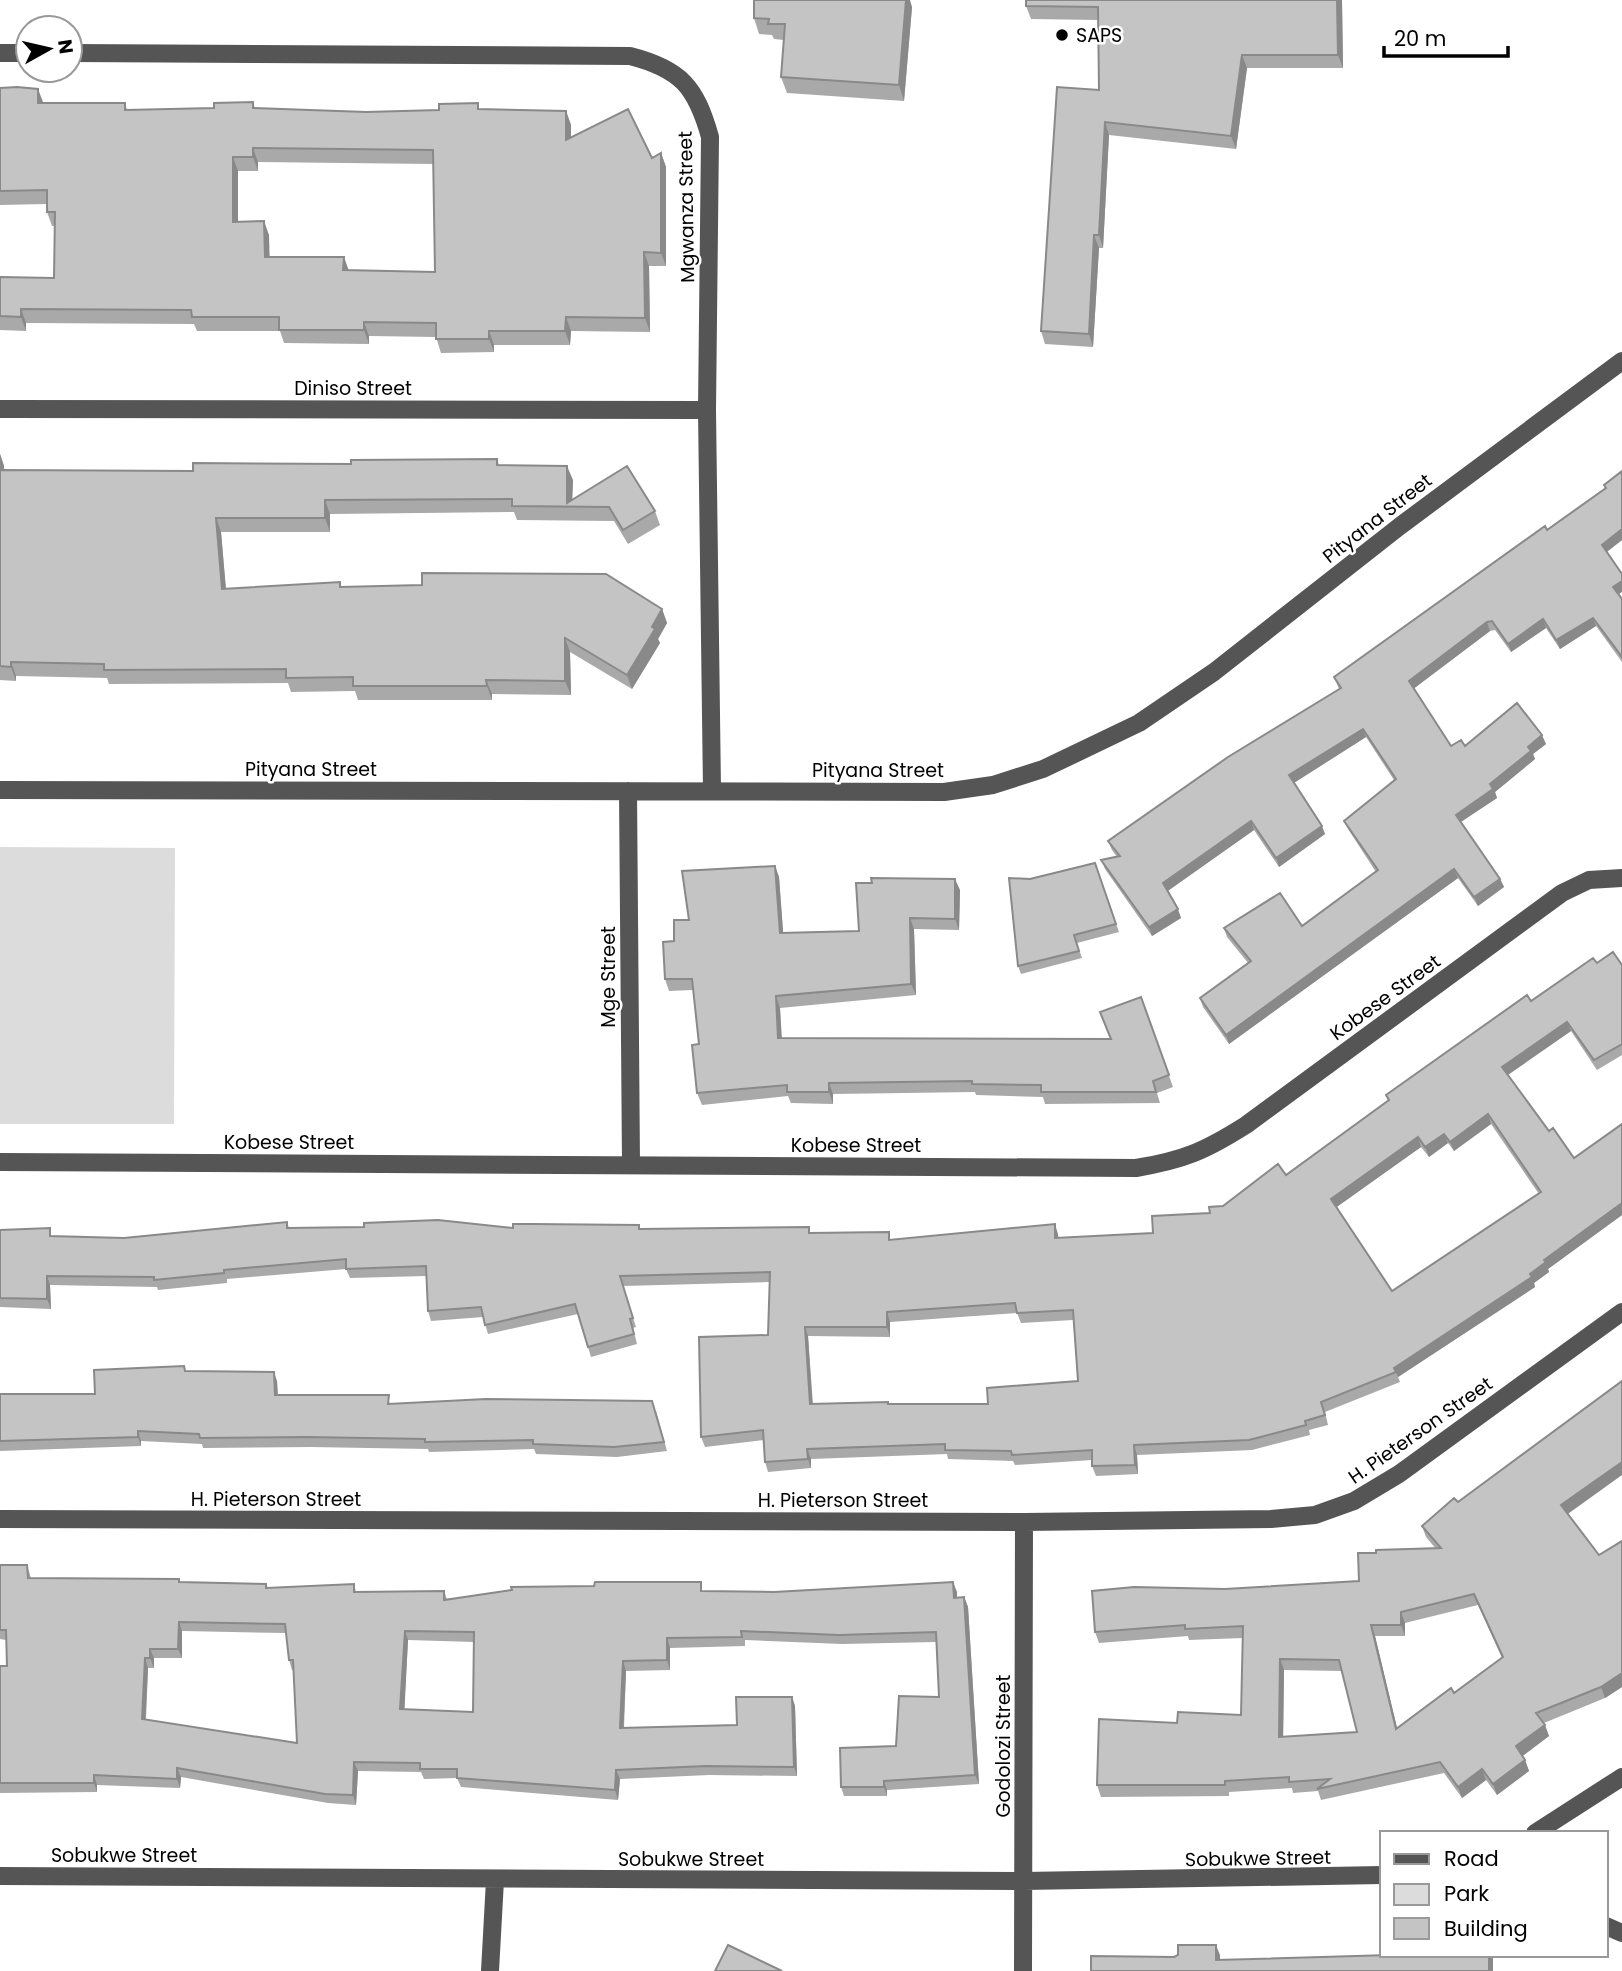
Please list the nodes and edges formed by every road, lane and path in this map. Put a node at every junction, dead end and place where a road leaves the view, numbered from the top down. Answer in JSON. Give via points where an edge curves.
{"nodes":[{"id":1,"x":84,"y":53,"type":"edge"},
{"id":2,"x":1622,"y":361,"type":"edge"},
{"id":3,"x":0,"y":408,"type":"edge"},
{"id":4,"x":707,"y":410,"type":"junction"},
{"id":5,"x":0,"y":790,"type":"edge"},
{"id":6,"x":628,"y":790,"type":"junction"},
{"id":7,"x":712,"y":790,"type":"junction"},
{"id":8,"x":1622,"y":878,"type":"edge"},
{"id":9,"x":0,"y":1162,"type":"edge"},
{"id":10,"x":631,"y":1164,"type":"junction"},
{"id":11,"x":1622,"y":1312,"type":"edge"},
{"id":12,"x":0,"y":1519,"type":"edge"},
{"id":13,"x":1024,"y":1522,"type":"junction"},
{"id":14,"x":1622,"y":1777,"type":"edge"},
{"id":15,"x":1538,"y":1831,"type":"edge"},
{"id":16,"x":1380,"y":1875,"type":"edge"},
{"id":17,"x":0,"y":1876,"type":"edge"},
{"id":18,"x":495,"y":1880,"type":"junction"},
{"id":19,"x":1024,"y":1881,"type":"junction"},
{"id":20,"x":490,"y":1971,"type":"edge"},
{"id":21,"x":1023,"y":1971,"type":"edge"}],
"edges":[{"from":1,"to":4,"type":"street","name":"Mgwanza Street","via":[[597,54],[659,63],[685,81],[701,103],[710,137]]},
{"from":2,"to":7,"type":"street","name":"Pityana Street","via":[[1214,672],[1139,723],[1086,749],[993,785],[944,792]]},
{"from":3,"to":4,"type":"street","name":"Diniso Street"},
{"from":4,"to":7,"type":"street","name":"Mgwanza Street"},
{"from":5,"to":6,"type":"street","name":"Pityana Street"},
{"from":6,"to":7,"type":"street","name":"Pityana Street"},
{"from":6,"to":10,"type":"street","name":"Mge Street"},
{"from":8,"to":10,"type":"street","name":"Kobese Street","via":[[1588,880],[1562,893],[1246,1125],[1206,1151],[1175,1162],[1136,1168]]},
{"from":9,"to":10,"type":"street","name":"Kobese Street"},
{"from":11,"to":13,"type":"street","name":"H. Pieterson Street","via":[[1399,1474],[1354,1501],[1315,1515]]},
{"from":12,"to":13,"type":"street","name":"H. Pieterson Street"},
{"from":13,"to":19,"type":"street","name":"Godolozi Street"},
{"from":14,"to":15,"type":"street"},
{"from":16,"to":19,"type":"street","name":"Sobukwe Street"},
{"from":17,"to":18,"type":"street","name":"Sobukwe Street"},
{"from":18,"to":19,"type":"street","name":"Sobukwe Street"},
{"from":18,"to":20,"type":"street"},
{"from":19,"to":21,"type":"street","name":"Godolozi Street"}]}
